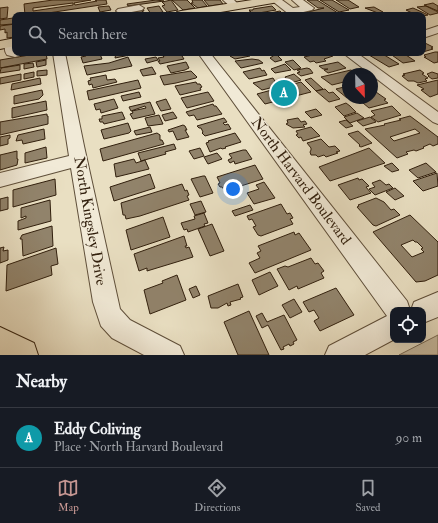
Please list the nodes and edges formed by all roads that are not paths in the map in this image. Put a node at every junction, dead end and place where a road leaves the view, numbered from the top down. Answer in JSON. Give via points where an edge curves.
{"nodes":[{"id":1,"x":116,"y":0,"type":"edge"},
{"id":2,"x":272,"y":0,"type":"edge"},
{"id":3,"x":276,"y":0,"type":"edge"},
{"id":4,"x":297,"y":0,"type":"edge"},
{"id":5,"x":232,"y":3,"type":"edge"},
{"id":6,"x":139,"y":8,"type":"dead end"},
{"id":7,"x":122,"y":12,"type":"edge"},
{"id":8,"x":125,"y":12,"type":"edge"},
{"id":9,"x":194,"y":12,"type":"edge"},
{"id":10,"x":293,"y":12,"type":"edge"},
{"id":11,"x":297,"y":12,"type":"edge"},
{"id":12,"x":438,"y":29,"type":"edge"},
{"id":13,"x":426,"y":33,"type":"edge"},
{"id":14,"x":426,"y":35,"type":"edge"},
{"id":15,"x":438,"y":41,"type":"edge"},
{"id":16,"x":59,"y":56,"type":"edge"},
{"id":17,"x":206,"y":56,"type":"edge"},
{"id":18,"x":353,"y":56,"type":"edge"},
{"id":19,"x":438,"y":119,"type":"edge"},
{"id":20,"x":79,"y":160,"type":"junction"},
{"id":21,"x":0,"y":180,"type":"edge"},
{"id":22,"x":438,"y":304,"type":"edge"},
{"id":23,"x":396,"y":307,"type":"edge"},
{"id":24,"x":426,"y":310,"type":"edge"},
{"id":25,"x":390,"y":328,"type":"edge"},
{"id":26,"x":0,"y":343,"type":"edge"},
{"id":27,"x":22,"y":355,"type":"edge"},
{"id":28,"x":171,"y":355,"type":"edge"},
{"id":29,"x":338,"y":355,"type":"edge"}],
"edges":[{"from":1,"to":7,"type":"street"},
{"from":2,"to":5,"type":"main road"},
{"from":3,"to":10,"type":"street"},
{"from":4,"to":11,"type":"street","via":[[309,8]]},
{"from":5,"to":9,"type":"main road"},
{"from":6,"to":8,"type":"street"},
{"from":12,"to":13,"type":"street"},
{"from":14,"to":15,"type":"street"},
{"from":16,"to":20,"type":"street","name":"North Kingsley Drive"},
{"from":17,"to":23,"type":"street","name":"North Harvard Boulevard"},
{"from":18,"to":19,"type":"street"},
{"from":20,"to":21,"type":"street"},
{"from":20,"to":28,"type":"street","name":"North Kingsley Drive","via":[[110,317],[121,329]]},
{"from":22,"to":24,"type":"street"},
{"from":25,"to":29,"type":"street"},
{"from":26,"to":27,"type":"main road"}]}
